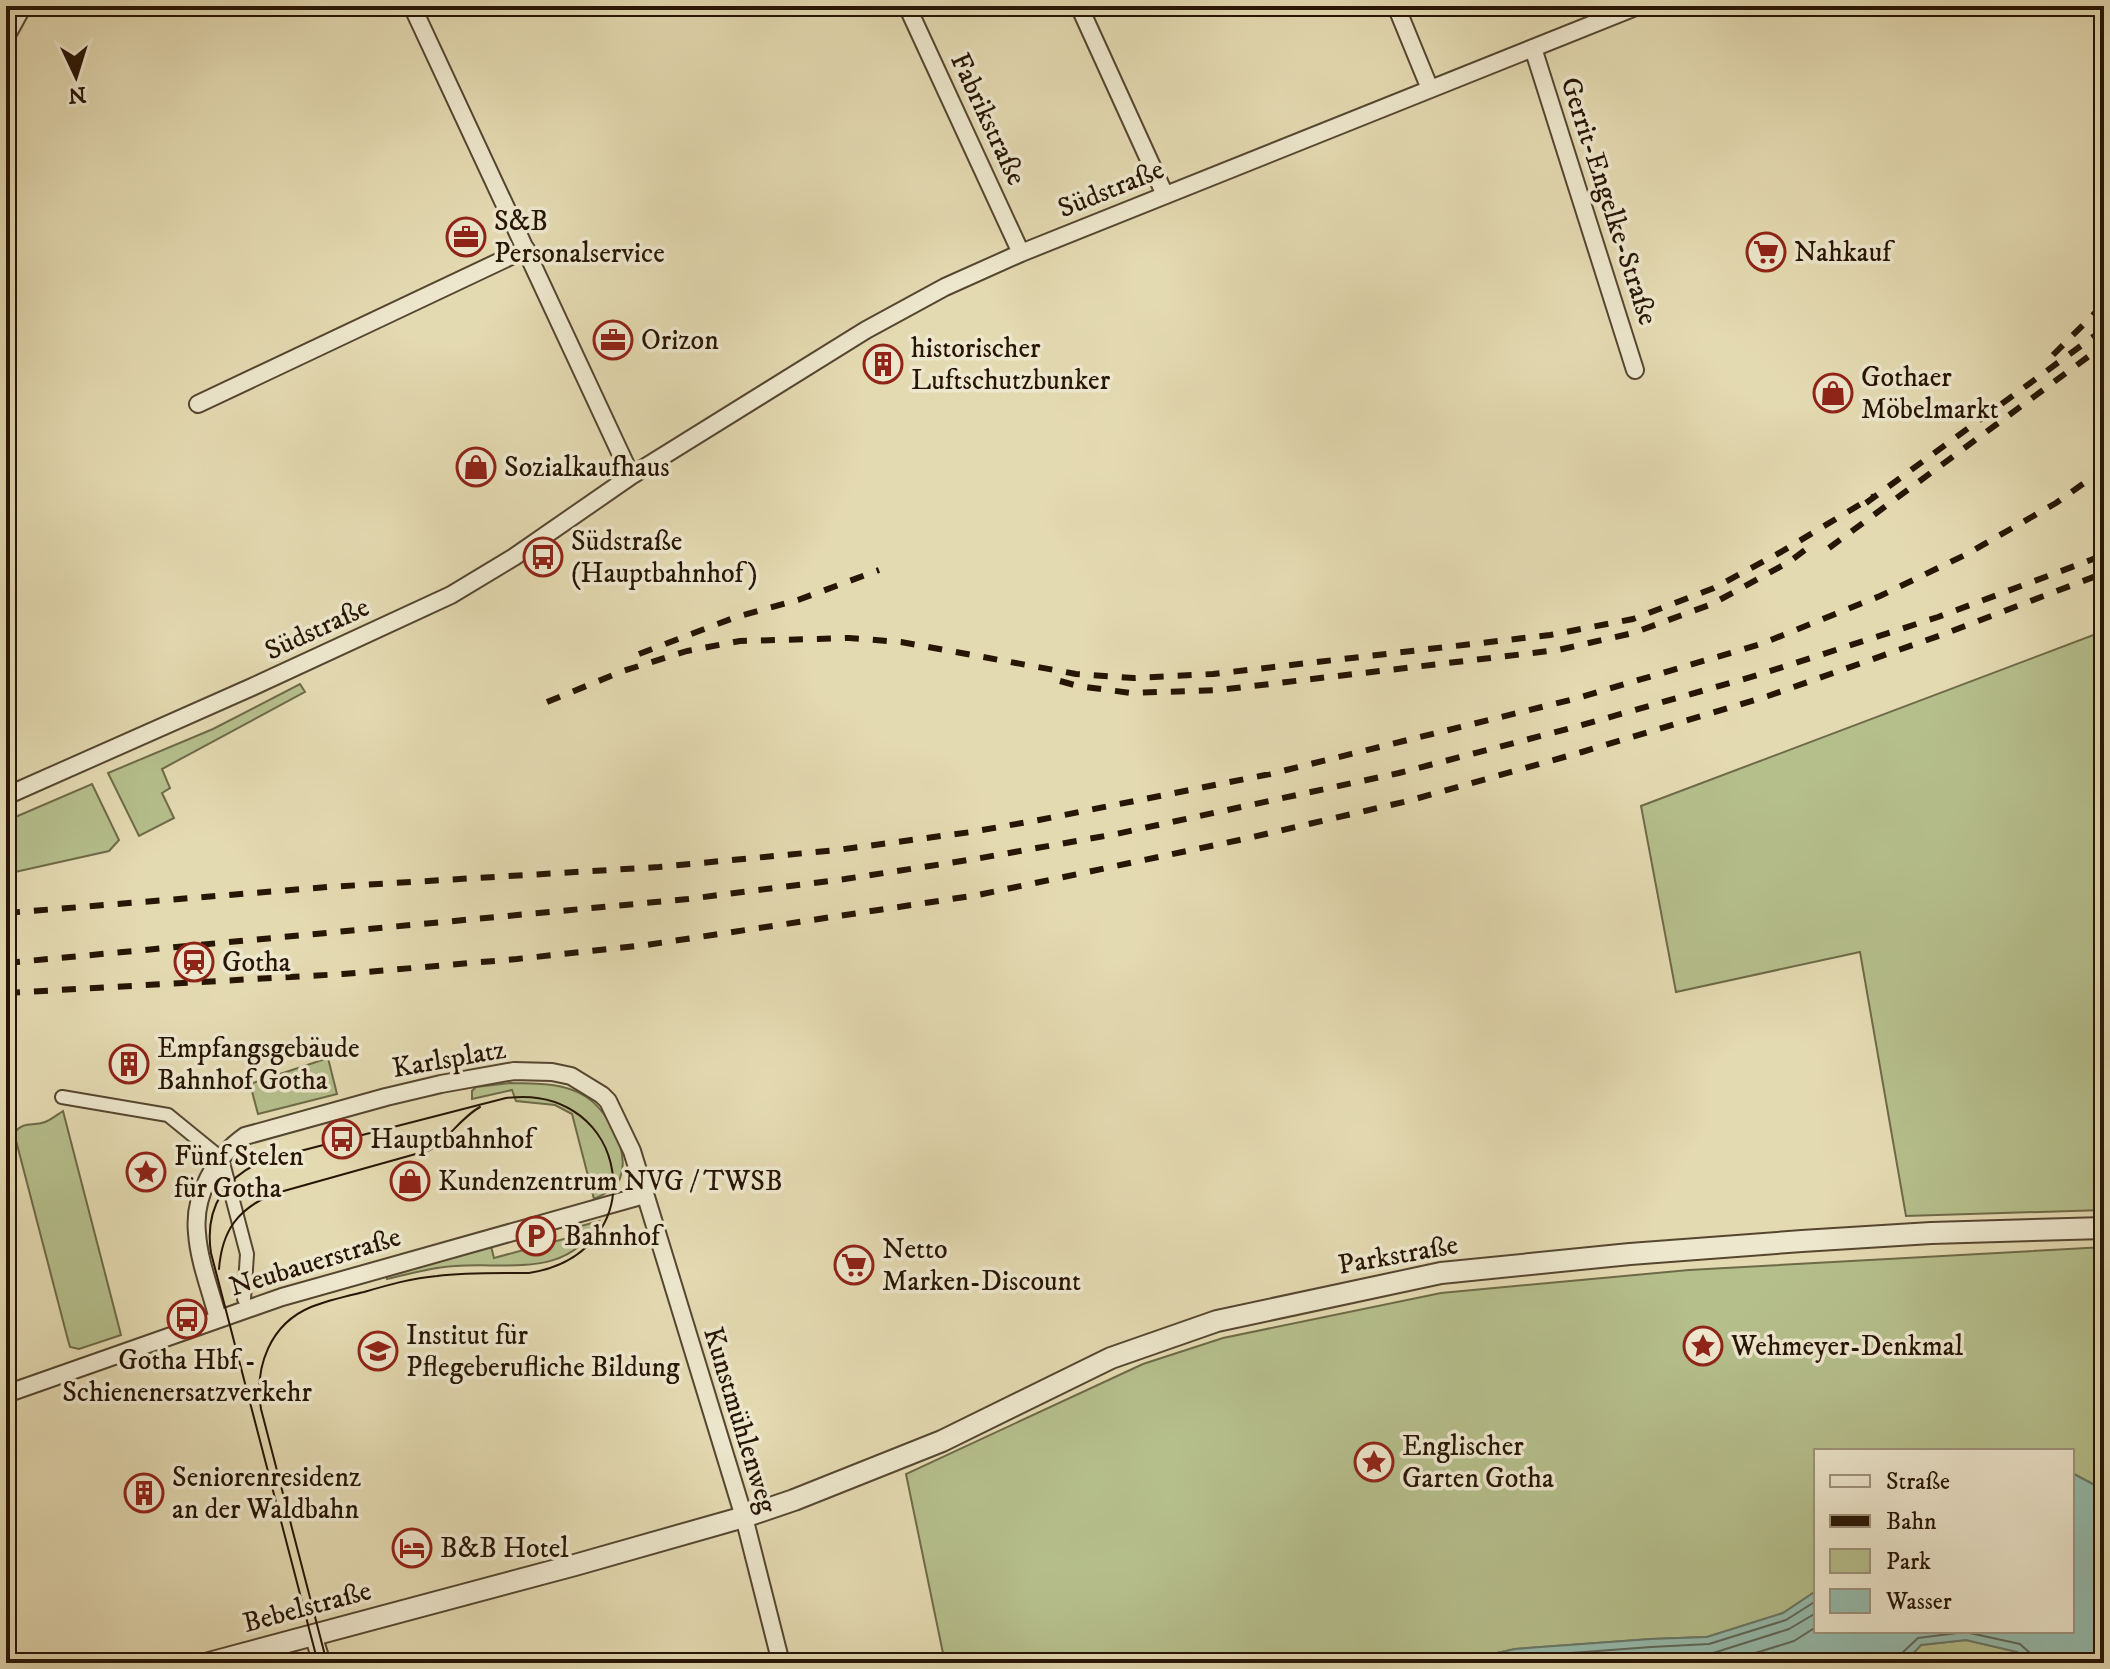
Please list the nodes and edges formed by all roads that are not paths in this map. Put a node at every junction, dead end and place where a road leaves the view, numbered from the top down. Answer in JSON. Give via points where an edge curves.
{"nodes":[{"id":1,"x":23,"y":6,"type":"edge"},
{"id":2,"x":412,"y":6,"type":"edge"},
{"id":3,"x":907,"y":6,"type":"edge"},
{"id":4,"x":1079,"y":6,"type":"edge"},
{"id":5,"x":1396,"y":6,"type":"edge"},
{"id":6,"x":1638,"y":6,"type":"edge"},
{"id":7,"x":6,"y":37,"type":"edge"},
{"id":8,"x":1533,"y":48,"type":"junction"},
{"id":9,"x":1430,"y":89,"type":"junction"},
{"id":10,"x":1165,"y":195,"type":"junction"},
{"id":11,"x":526,"y":249,"type":"junction"},
{"id":12,"x":1021,"y":253,"type":"junction"},
{"id":13,"x":1635,"y":370,"type":"dead end"},
{"id":14,"x":198,"y":404,"type":"dead end"},
{"id":15,"x":631,"y":476,"type":"junction"},
{"id":16,"x":6,"y":796,"type":"edge"},
{"id":17,"x":62,"y":1097,"type":"dead end"},
{"id":18,"x":222,"y":1159,"type":"junction"},
{"id":19,"x":644,"y":1195,"type":"junction"},
{"id":20,"x":2104,"y":1228,"type":"edge"},
{"id":21,"x":244,"y":1299,"type":"dead end"},
{"id":22,"x":218,"y":1319,"type":"junction"},
{"id":23,"x":6,"y":1394,"type":"edge"},
{"id":24,"x":744,"y":1517,"type":"junction"},
{"id":25,"x":313,"y":1635,"type":"junction"},
{"id":26,"x":209,"y":1663,"type":"edge"},
{"id":27,"x":322,"y":1663,"type":"edge"},
{"id":28,"x":781,"y":1663,"type":"edge"}],
"edges":[{"from":1,"to":7,"type":"street"},
{"from":2,"to":11,"type":"street"},
{"from":3,"to":12,"type":"street","name":"Fabrikstraße"},
{"from":4,"to":10,"type":"street"},
{"from":5,"to":9,"type":"street"},
{"from":6,"to":8,"type":"street","name":"Südstraße"},
{"from":8,"to":9,"type":"street","name":"Südstraße"},
{"from":8,"to":13,"type":"street","name":"Gerrit-Engelke-Straße"},
{"from":9,"to":10,"type":"street","name":"Südstraße"},
{"from":10,"to":12,"type":"street","name":"Südstraße"},
{"from":11,"to":14,"type":"street"},
{"from":11,"to":15,"type":"street"},
{"from":12,"to":15,"type":"street","name":"Südstraße","via":[[866,330]]},
{"from":15,"to":16,"type":"street","name":"Südstraße","via":[[451,595]]},
{"from":17,"to":18,"type":"street","via":[[168,1110]]},
{"from":18,"to":19,"type":"street","name":"Karlsplatz","via":[[245,1136],[354,1105],[514,1071],[552,1072],[571,1076],[608,1101],[632,1151]]},
{"from":18,"to":21,"type":"street","via":[[247,1254]]},
{"from":18,"to":22,"type":"street","name":"Karlsplatz","via":[[207,1181],[196,1217]]},
{"from":19,"to":22,"type":"street","name":"Neubauerstraße"},
{"from":19,"to":24,"type":"street","name":"Kunstmühlenweg"},
{"from":20,"to":24,"type":"street","name":"Parkstraße","via":[[1931,1233],[1630,1254],[1441,1273],[1318,1299],[1217,1321],[1111,1358],[942,1441]]},
{"from":22,"to":23,"type":"street","name":"Neubauerstraße"},
{"from":24,"to":25,"type":"street","name":"Bebelstraße"},
{"from":24,"to":28,"type":"street","name":"Kunstmühlenweg"},
{"from":25,"to":26,"type":"street","name":"Bebelstraße"},
{"from":25,"to":27,"type":"street"}]}
